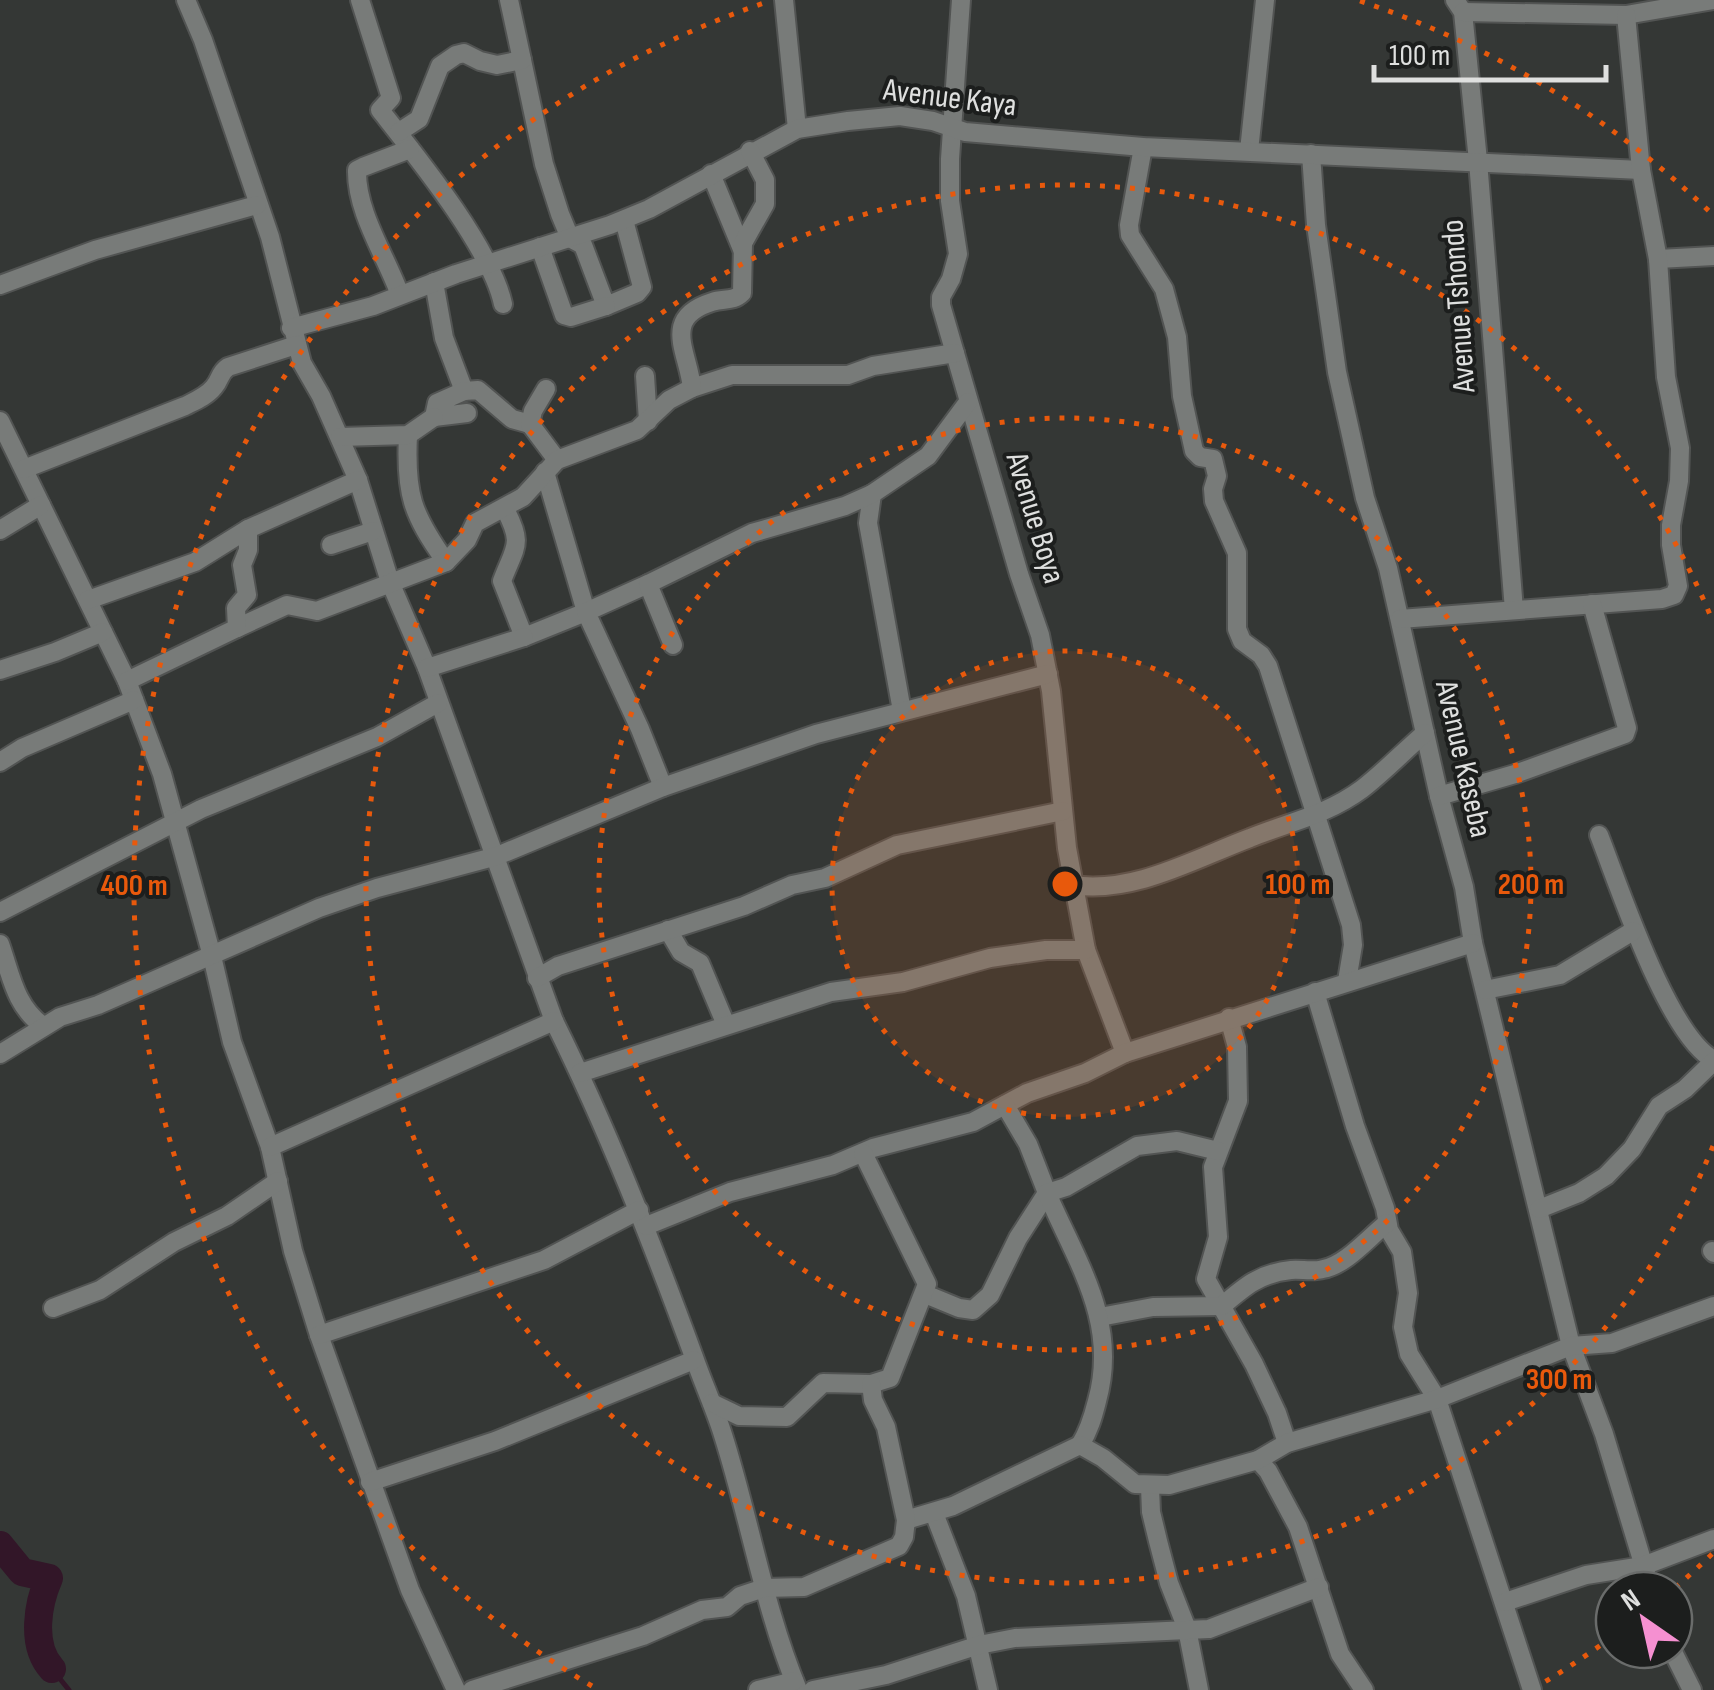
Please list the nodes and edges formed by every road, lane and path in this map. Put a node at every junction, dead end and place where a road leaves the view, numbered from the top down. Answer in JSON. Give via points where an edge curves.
{"nodes":[{"id":1,"x":186,"y":0,"type":"edge"},
{"id":2,"x":360,"y":0,"type":"edge"},
{"id":3,"x":510,"y":0,"type":"edge"},
{"id":4,"x":784,"y":0,"type":"edge"},
{"id":5,"x":961,"y":0,"type":"edge"},
{"id":6,"x":1265,"y":0,"type":"edge"},
{"id":7,"x":1713,"y":0,"type":"edge"},
{"id":8,"x":1459,"y":6,"type":"edge"},
{"id":9,"x":1626,"y":15,"type":"junction"},
{"id":10,"x":522,"y":60,"type":"junction"},
{"id":11,"x":952,"y":128,"type":"junction"},
{"id":12,"x":797,"y":129,"type":"junction"},
{"id":13,"x":399,"y":132,"type":"junction"},
{"id":14,"x":1142,"y":146,"type":"junction"},
{"id":15,"x":410,"y":149,"type":"junction"},
{"id":16,"x":750,"y":151,"type":"junction"},
{"id":17,"x":1249,"y":151,"type":"junction"},
{"id":18,"x":1311,"y":154,"type":"junction"},
{"id":19,"x":1478,"y":161,"type":"junction"},
{"id":20,"x":1641,"y":170,"type":"junction"},
{"id":21,"x":711,"y":174,"type":"junction"},
{"id":22,"x":257,"y":206,"type":"junction"},
{"id":23,"x":624,"y":220,"type":"junction"},
{"id":24,"x":555,"y":242,"type":"junction"},
{"id":25,"x":742,"y":249,"type":"junction"},
{"id":26,"x":1714,"y":256,"type":"edge"},
{"id":27,"x":1658,"y":259,"type":"junction"},
{"id":28,"x":490,"y":264,"type":"junction"},
{"id":29,"x":434,"y":282,"type":"junction"},
{"id":30,"x":0,"y":285,"type":"edge"},
{"id":31,"x":400,"y":295,"type":"junction"},
{"id":32,"x":502,"y":304,"type":"dead end"},
{"id":33,"x":606,"y":306,"type":"junction"},
{"id":34,"x":294,"y":337,"type":"junction"},
{"id":35,"x":955,"y":353,"type":"junction"},
{"id":36,"x":646,"y":376,"type":"dead end"},
{"id":37,"x":692,"y":388,"type":"junction"},
{"id":38,"x":546,"y":389,"type":"dead end"},
{"id":39,"x":464,"y":391,"type":"junction"},
{"id":40,"x":968,"y":402,"type":"junction"},
{"id":41,"x":467,"y":413,"type":"dead end"},
{"id":42,"x":434,"y":416,"type":"junction"},
{"id":43,"x":0,"y":421,"type":"edge"},
{"id":44,"x":648,"y":421,"type":"junction"},
{"id":45,"x":530,"y":424,"type":"junction"},
{"id":46,"x":408,"y":435,"type":"junction"},
{"id":47,"x":340,"y":437,"type":"junction"},
{"id":48,"x":551,"y":466,"type":"junction"},
{"id":49,"x":24,"y":468,"type":"junction"},
{"id":50,"x":358,"y":480,"type":"junction"},
{"id":51,"x":872,"y":494,"type":"junction"},
{"id":52,"x":42,"y":505,"type":"junction"},
{"id":53,"x":505,"y":509,"type":"junction"},
{"id":54,"x":248,"y":529,"type":"junction"},
{"id":55,"x":0,"y":530,"type":"edge"},
{"id":56,"x":374,"y":530,"type":"junction"},
{"id":57,"x":332,"y":545,"type":"dead end"},
{"id":58,"x":446,"y":562,"type":"junction"},
{"id":59,"x":390,"y":582,"type":"junction"},
{"id":60,"x":648,"y":584,"type":"junction"},
{"id":61,"x":88,"y":600,"type":"junction"},
{"id":62,"x":1592,"y":604,"type":"junction"},
{"id":63,"x":1514,"y":610,"type":"junction"},
{"id":64,"x":586,"y":612,"type":"junction"},
{"id":65,"x":1400,"y":619,"type":"junction"},
{"id":66,"x":238,"y":628,"type":"junction"},
{"id":67,"x":102,"y":632,"type":"junction"},
{"id":68,"x":524,"y":637,"type":"junction"},
{"id":69,"x":673,"y":646,"type":"dead end"},
{"id":70,"x":427,"y":668,"type":"junction"},
{"id":71,"x":0,"y":670,"type":"edge"},
{"id":72,"x":1048,"y":674,"type":"junction"},
{"id":73,"x":126,"y":681,"type":"junction"},
{"id":74,"x":134,"y":700,"type":"junction"},
{"id":75,"x":438,"y":704,"type":"junction"},
{"id":76,"x":902,"y":711,"type":"junction"},
{"id":77,"x":1426,"y":732,"type":"junction"},
{"id":78,"x":0,"y":762,"type":"edge"},
{"id":79,"x":663,"y":787,"type":"junction"},
{"id":80,"x":1439,"y":796,"type":"junction"},
{"id":81,"x":1063,"y":811,"type":"junction"},
{"id":82,"x":1317,"y":816,"type":"junction"},
{"id":83,"x":177,"y":823,"type":"junction"},
{"id":84,"x":1599,"y":835,"type":"dead end"},
{"id":85,"x":497,"y":856,"type":"junction"},
{"id":86,"x":1073,"y":885,"type":"junction"},
{"id":87,"x":0,"y":912,"type":"edge"},
{"id":88,"x":668,"y":930,"type":"junction"},
{"id":89,"x":1633,"y":931,"type":"junction"},
{"id":90,"x":1473,"y":943,"type":"junction"},
{"id":91,"x":0,"y":944,"type":"edge"},
{"id":92,"x":1086,"y":950,"type":"junction"},
{"id":93,"x":212,"y":956,"type":"junction"},
{"id":94,"x":537,"y":978,"type":"junction"},
{"id":95,"x":1347,"y":981,"type":"junction"},
{"id":96,"x":1485,"y":990,"type":"junction"},
{"id":97,"x":1315,"y":992,"type":"junction"},
{"id":98,"x":1229,"y":1018,"type":"junction"},
{"id":99,"x":554,"y":1021,"type":"junction"},
{"id":100,"x":726,"y":1025,"type":"junction"},
{"id":101,"x":42,"y":1026,"type":"junction"},
{"id":102,"x":1125,"y":1053,"type":"junction"},
{"id":103,"x":0,"y":1054,"type":"edge"},
{"id":104,"x":1714,"y":1061,"type":"edge"},
{"id":105,"x":580,"y":1074,"type":"junction"},
{"id":106,"x":1005,"y":1105,"type":"junction"},
{"id":107,"x":270,"y":1147,"type":"junction"},
{"id":108,"x":1218,"y":1151,"type":"junction"},
{"id":109,"x":863,"y":1153,"type":"junction"},
{"id":110,"x":278,"y":1182,"type":"junction"},
{"id":111,"x":1047,"y":1192,"type":"junction"},
{"id":112,"x":1539,"y":1209,"type":"junction"},
{"id":113,"x":642,"y":1218,"type":"junction"},
{"id":114,"x":1387,"y":1222,"type":"junction"},
{"id":115,"x":925,"y":1294,"type":"junction"},
{"id":116,"x":1222,"y":1306,"type":"junction"},
{"id":117,"x":1714,"y":1306,"type":"edge"},
{"id":118,"x":53,"y":1308,"type":"dead end"},
{"id":119,"x":1100,"y":1316,"type":"junction"},
{"id":120,"x":319,"y":1334,"type":"junction"},
{"id":121,"x":1571,"y":1346,"type":"junction"},
{"id":122,"x":694,"y":1360,"type":"junction"},
{"id":123,"x":872,"y":1384,"type":"junction"},
{"id":124,"x":1437,"y":1399,"type":"junction"},
{"id":125,"x":712,"y":1402,"type":"junction"},
{"id":126,"x":739,"y":1416,"type":"junction"},
{"id":127,"x":724,"y":1437,"type":"junction"},
{"id":128,"x":1288,"y":1443,"type":"junction"},
{"id":129,"x":1080,"y":1444,"type":"junction"},
{"id":130,"x":1258,"y":1460,"type":"junction"},
{"id":131,"x":370,"y":1482,"type":"junction"},
{"id":132,"x":1150,"y":1486,"type":"junction"},
{"id":133,"x":934,"y":1513,"type":"junction"},
{"id":134,"x":906,"y":1520,"type":"junction"},
{"id":135,"x":1714,"y":1539,"type":"edge"},
{"id":136,"x":1642,"y":1566,"type":"junction"},
{"id":137,"x":1644,"y":1570,"type":"edge"},
{"id":138,"x":1319,"y":1587,"type":"junction"},
{"id":139,"x":764,"y":1588,"type":"junction"},
{"id":140,"x":1505,"y":1602,"type":"junction"},
{"id":141,"x":1187,"y":1629,"type":"junction"},
{"id":142,"x":979,"y":1644,"type":"junction"},
{"id":143,"x":796,"y":1685,"type":"edge"},
{"id":144,"x":456,"y":1690,"type":"edge"},
{"id":145,"x":472,"y":1690,"type":"edge"},
{"id":146,"x":758,"y":1690,"type":"edge"},
{"id":147,"x":813,"y":1690,"type":"edge"},
{"id":148,"x":988,"y":1690,"type":"edge"},
{"id":149,"x":1199,"y":1690,"type":"edge"},
{"id":150,"x":1364,"y":1690,"type":"edge"},
{"id":151,"x":1532,"y":1690,"type":"edge"}],
"edges":[{"from":1,"to":22,"type":"street"},
{"from":2,"to":13,"type":"street","via":[[391,98],[380,110]]},
{"from":3,"to":10,"type":"street"},
{"from":4,"to":12,"type":"street"},
{"from":5,"to":11,"type":"street","name":"Avenue Boya"},
{"from":6,"to":17,"type":"street"},
{"from":7,"to":9,"type":"street"},
{"from":8,"to":9,"type":"street"},
{"from":8,"to":19,"type":"street","name":"Avenue Tshondo"},
{"from":9,"to":20,"type":"street"},
{"from":10,"to":13,"type":"street","via":[[497,64],[456,55],[440,66],[419,119]]},
{"from":10,"to":24,"type":"street","via":[[560,214]]},
{"from":11,"to":12,"type":"street","name":"Avenue Kaya","via":[[900,116]]},
{"from":11,"to":14,"type":"street","name":"Avenue Kaya"},
{"from":11,"to":35,"type":"street","name":"Avenue Boya","via":[[950,201],[958,254],[940,301]]},
{"from":12,"to":16,"type":"street","name":"Avenue Kaya"},
{"from":13,"to":15,"type":"street"},
{"from":14,"to":17,"type":"street","name":"Avenue Kaya"},
{"from":14,"to":82,"type":"street","via":[[1130,235],[1164,289],[1194,450],[1216,466],[1214,500],[1236,553],[1236,629],[1268,666]]},
{"from":15,"to":28,"type":"street"},
{"from":15,"to":31,"type":"street","via":[[356,176]]},
{"from":16,"to":21,"type":"street","name":"Avenue Kaya"},
{"from":16,"to":25,"type":"street","via":[[765,180],[765,204]]},
{"from":17,"to":18,"type":"street","name":"Avenue Kaya"},
{"from":18,"to":19,"type":"street","name":"Avenue Kaya"},
{"from":18,"to":65,"type":"street","name":"Avenue Kaseba","via":[[1337,372]]},
{"from":19,"to":20,"type":"street","name":"Avenue Kaya"},
{"from":19,"to":63,"type":"street","name":"Avenue Tshondo"},
{"from":20,"to":27,"type":"street"},
{"from":21,"to":23,"type":"street","name":"Avenue Kaya"},
{"from":21,"to":25,"type":"street"},
{"from":22,"to":30,"type":"street","via":[[94,250]]},
{"from":22,"to":34,"type":"street"},
{"from":23,"to":24,"type":"street","name":"Avenue Kaya"},
{"from":23,"to":33,"type":"street","via":[[642,287]]},
{"from":24,"to":28,"type":"street","name":"Avenue Kaya"},
{"from":24,"to":33,"type":"street","via":[[583,245]]},
{"from":24,"to":33,"type":"street","via":[[564,315]]},
{"from":25,"to":37,"type":"street","via":[[742,293],[710,302],[683,322],[679,334]]},
{"from":26,"to":27,"type":"street"},
{"from":27,"to":62,"type":"street","via":[[1666,377],[1680,448],[1670,545],[1678,586],[1674,596],[1662,599]]},
{"from":28,"to":29,"type":"street","name":"Avenue Kaya"},
{"from":28,"to":32,"type":"street"},
{"from":29,"to":31,"type":"street","name":"Avenue Kaya"},
{"from":29,"to":39,"type":"street","via":[[444,338]]},
{"from":31,"to":34,"type":"street","name":"Avenue Kaya"},
{"from":34,"to":47,"type":"street"},
{"from":34,"to":49,"type":"street","name":"Avenue Kaya","via":[[228,366],[210,391],[185,406]]},
{"from":35,"to":37,"type":"street","via":[[848,374],[732,375]]},
{"from":35,"to":40,"type":"street","name":"Avenue Boya"},
{"from":36,"to":44,"type":"street"},
{"from":37,"to":44,"type":"street"},
{"from":38,"to":45,"type":"street"},
{"from":39,"to":42,"type":"street","via":[[437,403]]},
{"from":39,"to":45,"type":"street","via":[[478,390],[512,419]]},
{"from":40,"to":51,"type":"street","via":[[928,456]]},
{"from":40,"to":72,"type":"street","name":"Avenue Boya"},
{"from":41,"to":42,"type":"street"},
{"from":42,"to":46,"type":"street"},
{"from":43,"to":49,"type":"street"},
{"from":44,"to":48,"type":"street"},
{"from":45,"to":48,"type":"street"},
{"from":46,"to":47,"type":"street"},
{"from":46,"to":58,"type":"street","via":[[411,505]]},
{"from":47,"to":50,"type":"street"},
{"from":48,"to":53,"type":"street"},
{"from":48,"to":64,"type":"street"},
{"from":49,"to":52,"type":"street"},
{"from":50,"to":54,"type":"street"},
{"from":50,"to":56,"type":"street"},
{"from":51,"to":60,"type":"street","via":[[752,533]]},
{"from":51,"to":76,"type":"street","via":[[868,523]]},
{"from":52,"to":55,"type":"street"},
{"from":52,"to":61,"type":"street"},
{"from":53,"to":58,"type":"street","via":[[475,522]]},
{"from":53,"to":68,"type":"street","via":[[518,548],[502,580]]},
{"from":54,"to":61,"type":"street","via":[[196,562]]},
{"from":54,"to":66,"type":"street","via":[[242,565],[247,594],[236,608]]},
{"from":56,"to":57,"type":"street"},
{"from":56,"to":59,"type":"street"},
{"from":58,"to":59,"type":"street"},
{"from":59,"to":66,"type":"street","via":[[316,612],[287,604]]},
{"from":59,"to":70,"type":"street"},
{"from":60,"to":64,"type":"street"},
{"from":60,"to":69,"type":"street"},
{"from":61,"to":67,"type":"street"},
{"from":62,"to":63,"type":"street"},
{"from":62,"to":80,"type":"street","via":[[1626,734]]},
{"from":63,"to":65,"type":"street"},
{"from":64,"to":68,"type":"street"},
{"from":64,"to":79,"type":"street"},
{"from":65,"to":77,"type":"street","name":"Avenue Kaseba"},
{"from":66,"to":73,"type":"street"},
{"from":67,"to":71,"type":"street"},
{"from":67,"to":73,"type":"street"},
{"from":68,"to":70,"type":"street"},
{"from":70,"to":75,"type":"street"},
{"from":72,"to":76,"type":"street"},
{"from":72,"to":81,"type":"street","name":"Avenue Boya"},
{"from":73,"to":74,"type":"street"},
{"from":74,"to":78,"type":"street"},
{"from":74,"to":83,"type":"street"},
{"from":75,"to":83,"type":"street"},
{"from":75,"to":85,"type":"street"},
{"from":76,"to":79,"type":"street"},
{"from":77,"to":80,"type":"street","name":"Avenue Kaseba"},
{"from":77,"to":82,"type":"street","via":[[1362,789]]},
{"from":79,"to":85,"type":"street"},
{"from":80,"to":90,"type":"street","name":"Avenue Kaseba"},
{"from":81,"to":86,"type":"street","name":"Avenue Boya"},
{"from":81,"to":88,"type":"street","via":[[897,846],[825,878]]},
{"from":82,"to":86,"type":"street","via":[[1196,862],[1104,888]]},
{"from":82,"to":95,"type":"street","via":[[1351,925]]},
{"from":83,"to":87,"type":"street"},
{"from":83,"to":93,"type":"street"},
{"from":84,"to":89,"type":"street"},
{"from":85,"to":93,"type":"street","via":[[319,908]]},
{"from":85,"to":94,"type":"street"},
{"from":86,"to":92,"type":"street","name":"Avenue Boya"},
{"from":88,"to":94,"type":"street"},
{"from":88,"to":100,"type":"street","via":[[681,952],[700,963]]},
{"from":89,"to":96,"type":"street","via":[[1560,975]]},
{"from":89,"to":104,"type":"street","via":[[1690,1042]]},
{"from":90,"to":95,"type":"street"},
{"from":90,"to":96,"type":"street","name":"Avenue Kaseba"},
{"from":91,"to":101,"type":"street","via":[[18,1000]]},
{"from":92,"to":100,"type":"street","via":[[990,958],[903,982],[831,992]]},
{"from":92,"to":102,"type":"street","name":"Avenue Boya"},
{"from":93,"to":101,"type":"street"},
{"from":93,"to":107,"type":"street","via":[[232,1042]]},
{"from":94,"to":99,"type":"street"},
{"from":95,"to":97,"type":"street"},
{"from":96,"to":112,"type":"street","name":"Avenue Kaseba"},
{"from":97,"to":98,"type":"street"},
{"from":97,"to":114,"type":"street"},
{"from":98,"to":102,"type":"street"},
{"from":98,"to":108,"type":"street","via":[[1238,1101]]},
{"from":99,"to":105,"type":"street"},
{"from":99,"to":107,"type":"street"},
{"from":100,"to":105,"type":"street"},
{"from":101,"to":103,"type":"street"},
{"from":102,"to":106,"type":"street"},
{"from":104,"to":112,"type":"street","via":[[1659,1106],[1606,1176]]},
{"from":105,"to":113,"type":"street"},
{"from":106,"to":109,"type":"street","via":[[973,1122]]},
{"from":106,"to":111,"type":"street"},
{"from":107,"to":110,"type":"street"},
{"from":108,"to":111,"type":"street","via":[[1177,1142],[1136,1146]]},
{"from":108,"to":116,"type":"street","via":[[1218,1238],[1206,1279]]},
{"from":109,"to":113,"type":"street"},
{"from":109,"to":115,"type":"street","via":[[926,1278]]},
{"from":110,"to":118,"type":"street","via":[[100,1290]]},
{"from":110,"to":120,"type":"street"},
{"from":111,"to":115,"type":"street","via":[[990,1295],[974,1310]]},
{"from":111,"to":119,"type":"street"},
{"from":112,"to":121,"type":"street","name":"Avenue Kaseba"},
{"from":113,"to":120,"type":"street","via":[[544,1260]]},
{"from":113,"to":122,"type":"street"},
{"from":114,"to":116,"type":"street","via":[[1324,1270],[1264,1276]]},
{"from":114,"to":124,"type":"street","via":[[1402,1252],[1409,1354]]},
{"from":115,"to":123,"type":"street","via":[[890,1378]]},
{"from":116,"to":119,"type":"street"},
{"from":116,"to":128,"type":"street"},
{"from":117,"to":121,"type":"street","via":[[1612,1343]]},
{"from":119,"to":129,"type":"street","via":[[1106,1351],[1101,1388]]},
{"from":120,"to":131,"type":"street"},
{"from":121,"to":124,"type":"street"},
{"from":121,"to":136,"type":"street","name":"Avenue Kaseba"},
{"from":122,"to":125,"type":"street"},
{"from":122,"to":131,"type":"street","via":[[495,1441]]},
{"from":123,"to":126,"type":"street","via":[[823,1383],[787,1417]]},
{"from":123,"to":134,"type":"street"},
{"from":124,"to":128,"type":"street"},
{"from":124,"to":140,"type":"street"},
{"from":125,"to":126,"type":"street"},
{"from":125,"to":127,"type":"street"},
{"from":126,"to":127,"type":"street"},
{"from":127,"to":139,"type":"street"},
{"from":128,"to":130,"type":"street"},
{"from":129,"to":132,"type":"street","via":[[1123,1477]]},
{"from":129,"to":133,"type":"street"},
{"from":130,"to":132,"type":"street"},
{"from":130,"to":138,"type":"street","via":[[1298,1527]]},
{"from":131,"to":144,"type":"street"},
{"from":132,"to":141,"type":"street","via":[[1158,1541]]},
{"from":133,"to":134,"type":"street"},
{"from":133,"to":142,"type":"street"},
{"from":134,"to":139,"type":"street","via":[[904,1537],[890,1552],[804,1587]]},
{"from":135,"to":136,"type":"street"},
{"from":136,"to":137,"type":"street","name":"Avenue Kaseba"},
{"from":136,"to":140,"type":"street","via":[[1586,1575]]},
{"from":138,"to":141,"type":"street","via":[[1223,1624]]},
{"from":138,"to":150,"type":"street","via":[[1340,1654]]},
{"from":139,"to":143,"type":"street"},
{"from":139,"to":145,"type":"street","via":[[728,1607],[702,1610],[643,1636]]},
{"from":140,"to":151,"type":"street"},
{"from":141,"to":142,"type":"street"},
{"from":141,"to":149,"type":"street"},
{"from":142,"to":147,"type":"street","via":[[886,1675]]},
{"from":142,"to":148,"type":"street"},
{"from":143,"to":146,"type":"street"}]}
